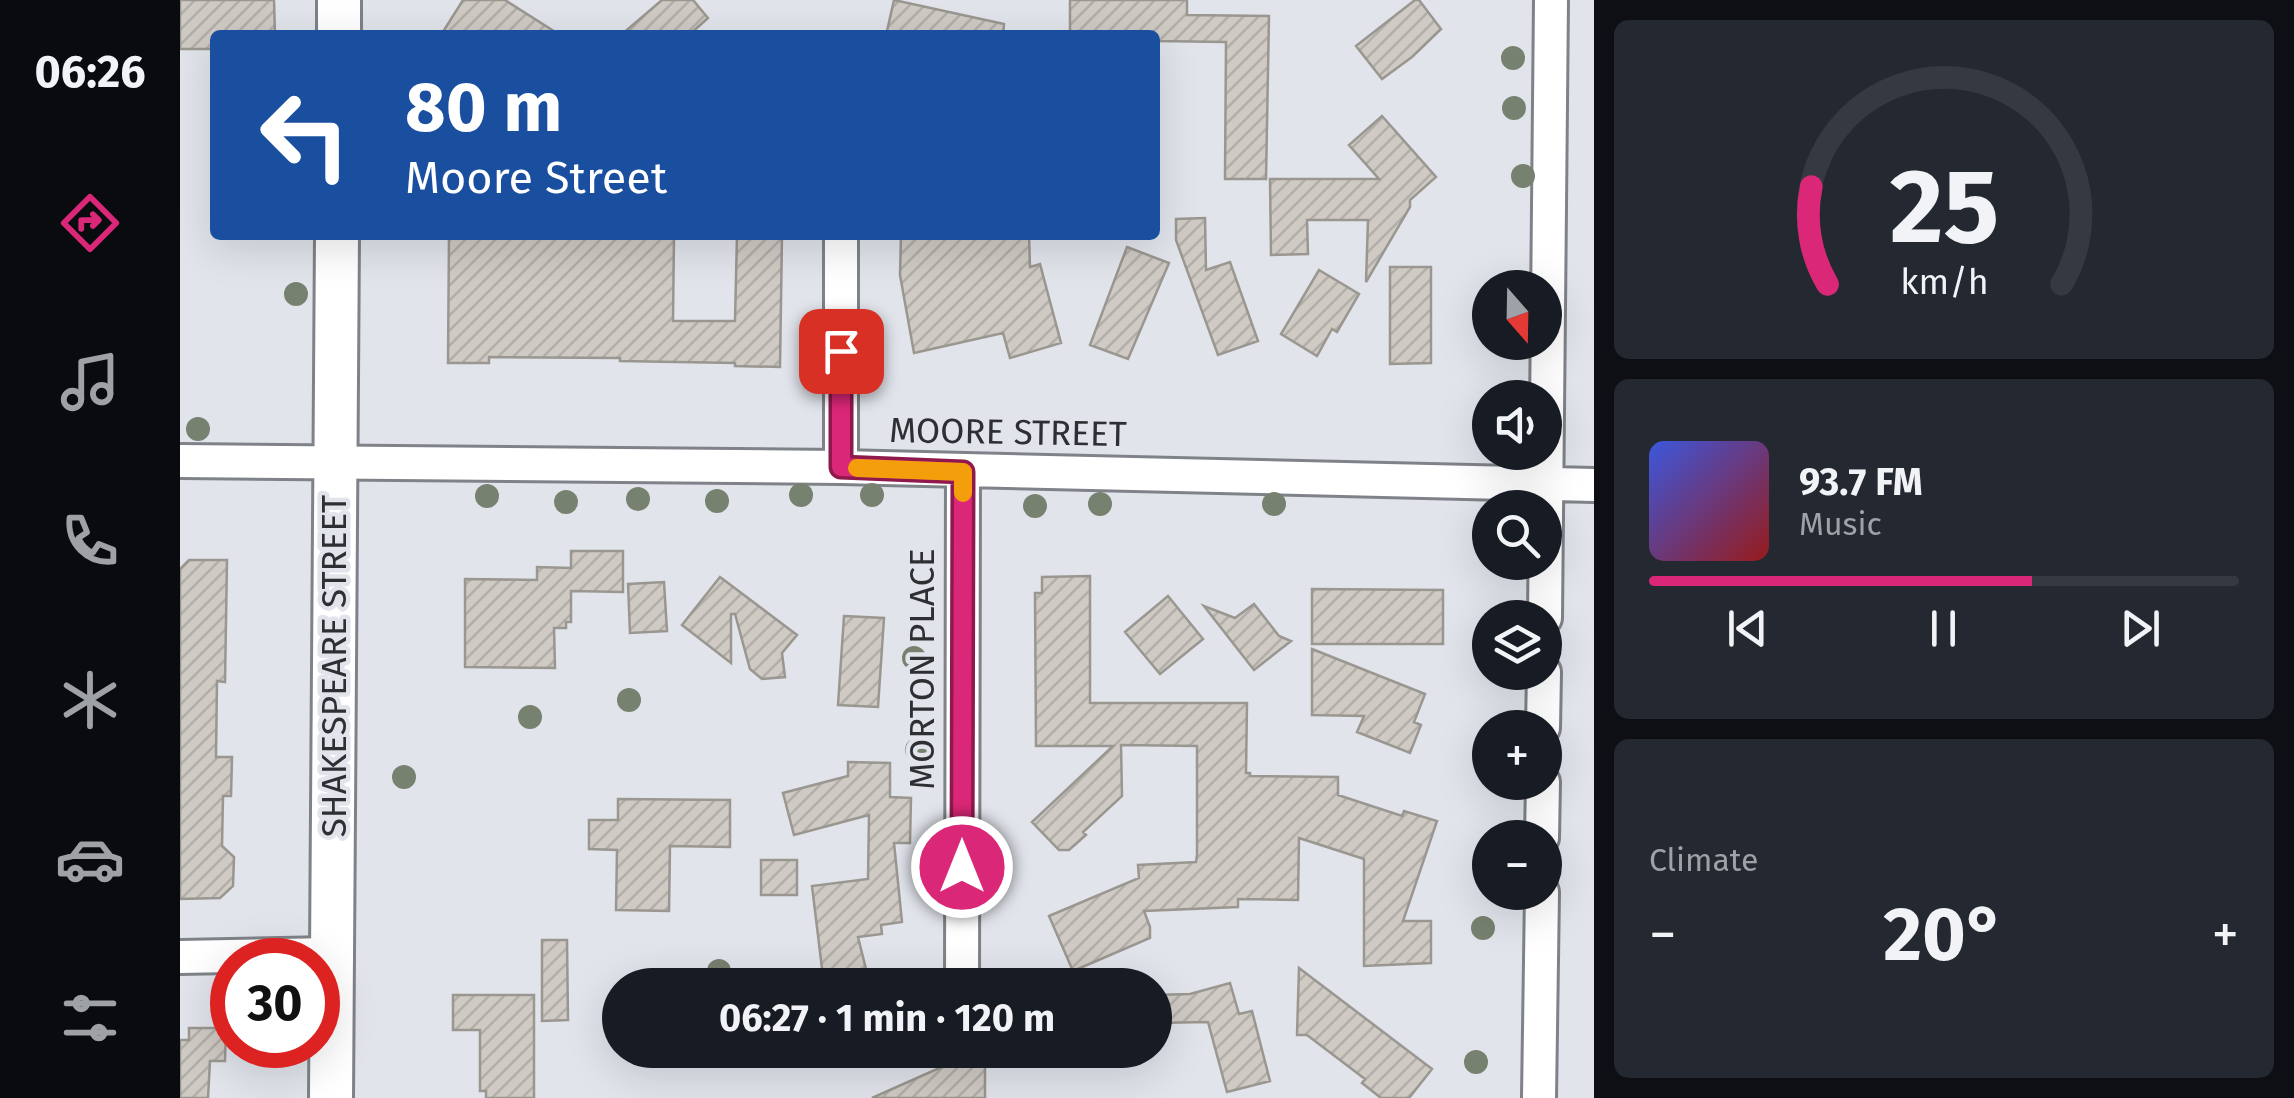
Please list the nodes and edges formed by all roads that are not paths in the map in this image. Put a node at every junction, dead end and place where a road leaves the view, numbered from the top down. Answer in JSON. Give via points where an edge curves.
{"nodes":[{"id":1,"x":339,"y":0,"type":"edge"},
{"id":2,"x":1551,"y":0,"type":"edge"},
{"id":3,"x":338,"y":30,"type":"edge"},
{"id":4,"x":337,"y":240,"type":"edge"},
{"id":5,"x":841,"y":240,"type":"edge"},
{"id":6,"x":180,"y":461,"type":"edge"},
{"id":7,"x":335,"y":462,"type":"junction"},
{"id":8,"x":841,"y":467,"type":"junction"},
{"id":9,"x":963,"y":472,"type":"junction"},
{"id":10,"x":1546,"y":484,"type":"junction"},
{"id":11,"x":1594,"y":485,"type":"edge"},
{"id":12,"x":1545,"y":600,"type":"edge"},
{"id":13,"x":1542,"y":910,"type":"edge"},
{"id":14,"x":331,"y":938,"type":"edge"},
{"id":15,"x":210,"y":956,"type":"edge"},
{"id":16,"x":180,"y":957,"type":"edge"},
{"id":17,"x":962,"y":968,"type":"edge"},
{"id":18,"x":331,"y":1068,"type":"edge"},
{"id":19,"x":331,"y":1098,"type":"edge"},
{"id":20,"x":1539,"y":1098,"type":"edge"}],
"edges":[{"from":1,"to":3,"type":"street"},
{"from":2,"to":10,"type":"street"},
{"from":4,"to":7,"type":"street","name":"SHAKESPEARE STREET"},
{"from":5,"to":8,"type":"street"},
{"from":6,"to":7,"type":"street","name":"MOORE STREET"},
{"from":7,"to":8,"type":"street","name":"MOORE STREET"},
{"from":7,"to":14,"type":"street","name":"SHAKESPEARE STREET"},
{"from":8,"to":9,"type":"street","name":"MOORE STREET"},
{"from":9,"to":10,"type":"street","name":"MOORE STREET"},
{"from":9,"to":17,"type":"street","name":"MORTON PLACE"},
{"from":10,"to":11,"type":"street","name":"MOORE STREET"},
{"from":10,"to":12,"type":"street"},
{"from":13,"to":20,"type":"street"},
{"from":15,"to":16,"type":"street"},
{"from":18,"to":19,"type":"street","name":"SHAKESPEARE STREET"}]}
